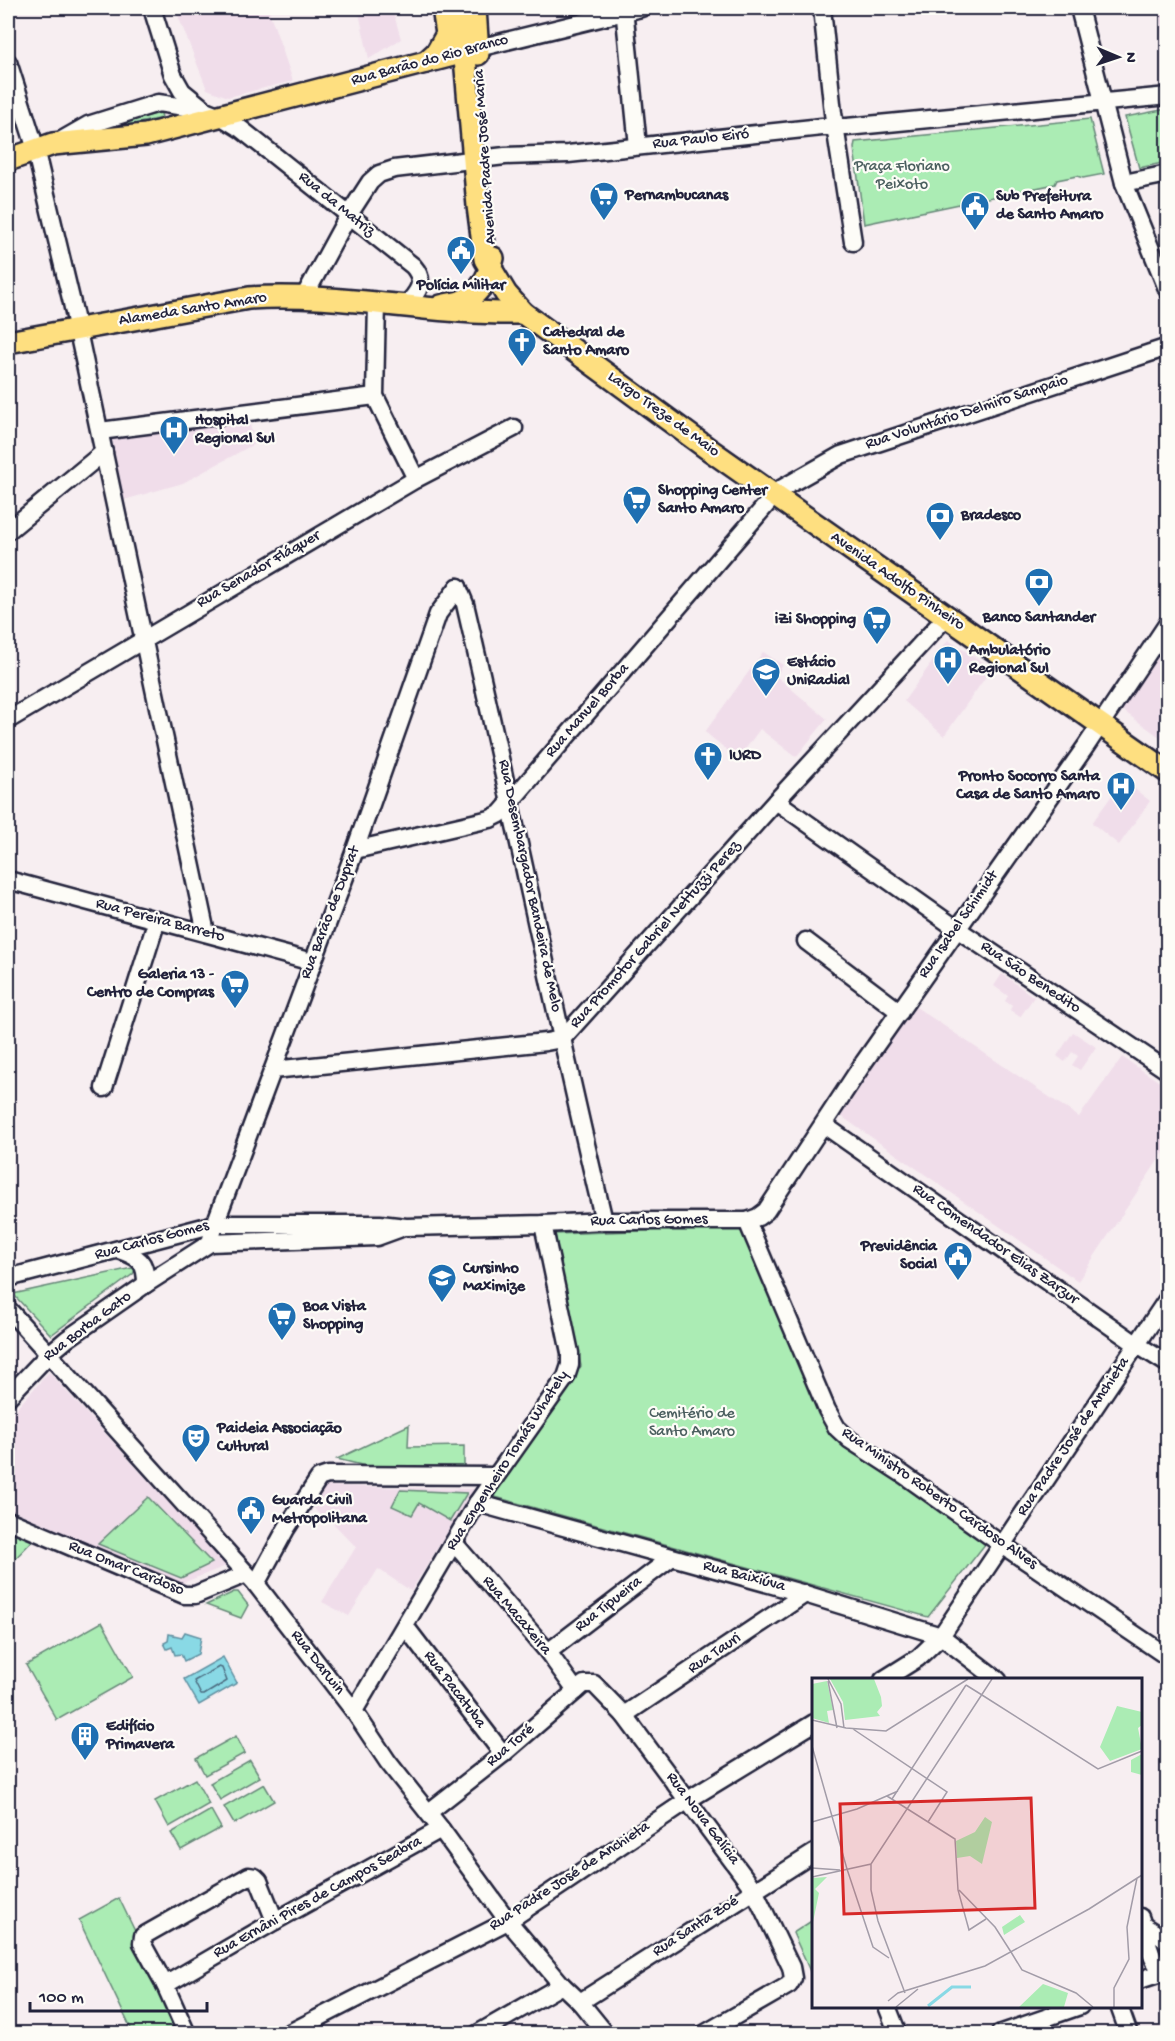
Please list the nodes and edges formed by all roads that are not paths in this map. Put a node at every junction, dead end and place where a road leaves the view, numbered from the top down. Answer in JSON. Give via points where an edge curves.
{"nodes":[{"id":1,"x":152,"y":8,"type":"edge"},
{"id":2,"x":443,"y":8,"type":"edge"},
{"id":3,"x":459,"y":8,"type":"edge"},
{"id":4,"x":475,"y":8,"type":"edge"},
{"id":5,"x":822,"y":8,"type":"edge"},
{"id":6,"x":1079,"y":8,"type":"edge"},
{"id":7,"x":630,"y":9,"type":"edge"},
{"id":8,"x":471,"y":50,"type":"junction"},
{"id":9,"x":8,"y":62,"type":"edge"},
{"id":10,"x":424,"y":63,"type":"junction"},
{"id":11,"x":1167,"y":96,"type":"edge"},
{"id":12,"x":1104,"y":103,"type":"junction"},
{"id":13,"x":213,"y":113,"type":"junction"},
{"id":14,"x":836,"y":128,"type":"junction"},
{"id":15,"x":638,"y":146,"type":"junction"},
{"id":16,"x":44,"y":147,"type":"junction"},
{"id":17,"x":479,"y":159,"type":"junction"},
{"id":18,"x":8,"y":160,"type":"edge"},
{"id":19,"x":1167,"y":174,"type":"edge"},
{"id":20,"x":1124,"y":183,"type":"junction"},
{"id":21,"x":348,"y":216,"type":"junction"},
{"id":22,"x":853,"y":242,"type":"dead end"},
{"id":23,"x":490,"y":270,"type":"junction"},
{"id":24,"x":1167,"y":291,"type":"edge"},
{"id":25,"x":304,"y":297,"type":"junction"},
{"id":26,"x":377,"y":303,"type":"junction"},
{"id":27,"x":405,"y":306,"type":"junction"},
{"id":28,"x":435,"y":308,"type":"junction"},
{"id":29,"x":523,"y":313,"type":"junction"},
{"id":30,"x":77,"y":329,"type":"junction"},
{"id":31,"x":8,"y":342,"type":"edge"},
{"id":32,"x":1167,"y":347,"type":"edge"},
{"id":33,"x":375,"y":396,"type":"junction"},
{"id":34,"x":514,"y":428,"type":"dead end"},
{"id":35,"x":100,"y":432,"type":"junction"},
{"id":36,"x":104,"y":452,"type":"junction"},
{"id":37,"x":416,"y":479,"type":"junction"},
{"id":38,"x":774,"y":495,"type":"junction"},
{"id":39,"x":8,"y":531,"type":"edge"},
{"id":40,"x":458,"y":587,"type":"joint"},
{"id":41,"x":947,"y":616,"type":"junction"},
{"id":42,"x":1167,"y":623,"type":"edge"},
{"id":43,"x":143,"y":639,"type":"junction"},
{"id":44,"x":8,"y":720,"type":"edge"},
{"id":45,"x":1100,"y":725,"type":"junction"},
{"id":46,"x":1167,"y":772,"type":"edge"},
{"id":47,"x":776,"y":801,"type":"junction"},
{"id":48,"x":511,"y":802,"type":"junction"},
{"id":49,"x":355,"y":850,"type":"junction"},
{"id":50,"x":8,"y":880,"type":"edge"},
{"id":51,"x":157,"y":920,"type":"junction"},
{"id":52,"x":957,"y":929,"type":"junction"},
{"id":53,"x":206,"y":933,"type":"junction"},
{"id":54,"x":806,"y":941,"type":"dead end"},
{"id":55,"x":312,"y":962,"type":"junction"},
{"id":56,"x":900,"y":1012,"type":"junction"},
{"id":57,"x":562,"y":1039,"type":"junction"},
{"id":58,"x":273,"y":1070,"type":"junction"},
{"id":59,"x":1167,"y":1071,"type":"edge"},
{"id":60,"x":104,"y":1088,"type":"dead end"},
{"id":61,"x":824,"y":1125,"type":"junction"},
{"id":62,"x":604,"y":1221,"type":"junction"},
{"id":63,"x":747,"y":1221,"type":"junction"},
{"id":64,"x":215,"y":1224,"type":"junction"},
{"id":65,"x":543,"y":1224,"type":"junction"},
{"id":66,"x":406,"y":1227,"type":"junction"},
{"id":67,"x":210,"y":1243,"type":"junction"},
{"id":68,"x":119,"y":1250,"type":"junction"},
{"id":69,"x":8,"y":1278,"type":"edge"},
{"id":70,"x":146,"y":1284,"type":"junction"},
{"id":71,"x":1167,"y":1298,"type":"edge"},
{"id":72,"x":8,"y":1309,"type":"edge"},
{"id":73,"x":1136,"y":1344,"type":"junction"},
{"id":74,"x":48,"y":1355,"type":"junction"},
{"id":75,"x":1167,"y":1364,"type":"edge"},
{"id":76,"x":8,"y":1397,"type":"edge"},
{"id":77,"x":495,"y":1476,"type":"junction"},
{"id":78,"x":477,"y":1503,"type":"junction"},
{"id":79,"x":8,"y":1520,"type":"edge"},
{"id":80,"x":454,"y":1543,"type":"junction"},
{"id":81,"x":1001,"y":1544,"type":"junction"},
{"id":82,"x":671,"y":1558,"type":"junction"},
{"id":83,"x":251,"y":1579,"type":"junction"},
{"id":84,"x":805,"y":1594,"type":"junction"},
{"id":85,"x":405,"y":1626,"type":"junction"},
{"id":86,"x":941,"y":1636,"type":"junction"},
{"id":87,"x":548,"y":1652,"type":"junction"},
{"id":88,"x":1167,"y":1657,"type":"edge"},
{"id":89,"x":887,"y":1678,"type":"edge"},
{"id":90,"x":995,"y":1678,"type":"edge"},
{"id":91,"x":594,"y":1684,"type":"joint"},
{"id":92,"x":576,"y":1690,"type":"junction"},
{"id":93,"x":354,"y":1711,"type":"junction"},
{"id":94,"x":624,"y":1715,"type":"junction"},
{"id":95,"x":812,"y":1724,"type":"edge"},
{"id":96,"x":503,"y":1754,"type":"junction"},
{"id":97,"x":688,"y":1800,"type":"junction"},
{"id":98,"x":429,"y":1812,"type":"junction"},
{"id":99,"x":441,"y":1829,"type":"junction"},
{"id":100,"x":812,"y":1854,"type":"edge"},
{"id":101,"x":754,"y":1890,"type":"junction"},
{"id":102,"x":275,"y":1921,"type":"junction"},
{"id":103,"x":508,"y":1921,"type":"junction"},
{"id":104,"x":1142,"y":1922,"type":"edge"},
{"id":105,"x":1167,"y":1940,"type":"edge"},
{"id":106,"x":1152,"y":1957,"type":"junction"},
{"id":107,"x":1166,"y":1972,"type":"edge"},
{"id":108,"x":1142,"y":1975,"type":"edge"},
{"id":109,"x":1142,"y":1978,"type":"edge"},
{"id":110,"x":165,"y":1985,"type":"junction"},
{"id":111,"x":562,"y":1985,"type":"junction"},
{"id":112,"x":580,"y":2002,"type":"junction"},
{"id":113,"x":887,"y":2008,"type":"edge"},
{"id":114,"x":1078,"y":2008,"type":"edge"},
{"id":115,"x":1119,"y":2008,"type":"edge"},
{"id":116,"x":1036,"y":2028,"type":"edge"},
{"id":117,"x":186,"y":2034,"type":"edge"},
{"id":118,"x":287,"y":2034,"type":"edge"},
{"id":119,"x":477,"y":2034,"type":"edge"},
{"id":120,"x":606,"y":2034,"type":"edge"},
{"id":121,"x":705,"y":2034,"type":"edge"},
{"id":122,"x":898,"y":2034,"type":"edge"},
{"id":123,"x":999,"y":2034,"type":"edge"},
{"id":124,"x":1129,"y":2034,"type":"edge"}],
"edges":[{"from":1,"to":13,"type":"street","name":"Rua da Matriz","via":[[173,75],[182,91]]},
{"from":2,"to":10,"type":"main road","via":[[447,34],[437,52]]},
{"from":3,"to":8,"type":"main road","name":"Avenida Padre José Maria"},
{"from":4,"to":8,"type":"main road","name":"Avenida Padre José Maria"},
{"from":5,"to":14,"type":"street"},
{"from":6,"to":12,"type":"street"},
{"from":7,"to":8,"type":"street","name":"Rua Barão do Rio Branco"},
{"from":7,"to":15,"type":"street"},
{"from":8,"to":10,"type":"main road","name":"Rua Barão do Rio Branco"},
{"from":8,"to":17,"type":"main road","name":"Avenida Padre José Maria"},
{"from":9,"to":16,"type":"street"},
{"from":10,"to":13,"type":"main road","name":"Rua Barão do Rio Branco"},
{"from":11,"to":12,"type":"street","name":"Rua Paulo Eiró"},
{"from":12,"to":14,"type":"street","name":"Rua Paulo Eiró"},
{"from":12,"to":20,"type":"street"},
{"from":13,"to":16,"type":"main road","name":"Rua Barão do Rio Branco","via":[[146,135]]},
{"from":13,"to":21,"type":"street","name":"Rua da Matriz","via":[[241,129]]},
{"from":14,"to":15,"type":"street","name":"Rua Paulo Eiró"},
{"from":14,"to":22,"type":"street"},
{"from":15,"to":17,"type":"street","name":"Rua Paulo Eiró"},
{"from":16,"to":18,"type":"main road","name":"Rua Barão do Rio Branco"},
{"from":16,"to":30,"type":"street"},
{"from":17,"to":21,"type":"street","name":"Rua Paulo Eiró","via":[[379,174]]},
{"from":17,"to":23,"type":"main road","name":"Avenida Padre José Maria","via":[[493,258]]},
{"from":19,"to":20,"type":"street"},
{"from":20,"to":24,"type":"street"},
{"from":21,"to":25,"type":"street","name":"Rua Paulo Eiró"},
{"from":21,"to":27,"type":"street","name":"Rua da Matriz","via":[[419,273],[420,285]]},
{"from":23,"to":28,"type":"main road","via":[[481,287],[468,298]]},
{"from":23,"to":29,"type":"main road"},
{"from":25,"to":26,"type":"main road","name":"Alameda Santo Amaro"},
{"from":25,"to":30,"type":"main road","name":"Alameda Santo Amaro","via":[[249,298]]},
{"from":26,"to":27,"type":"main road","name":"Alameda Santo Amaro"},
{"from":26,"to":33,"type":"street"},
{"from":27,"to":28,"type":"main road","name":"Alameda Santo Amaro"},
{"from":28,"to":29,"type":"main road","name":"Alameda Santo Amaro"},
{"from":29,"to":38,"type":"main road","name":"Largo Treze de Maio"},
{"from":30,"to":31,"type":"main road","name":"Alameda Santo Amaro"},
{"from":30,"to":35,"type":"street"},
{"from":32,"to":38,"type":"street","name":"Rua Voluntário Delmiro Sampaio","via":[[841,455]]},
{"from":33,"to":35,"type":"street"},
{"from":33,"to":37,"type":"street"},
{"from":34,"to":37,"type":"street","name":"Rua Senador Fláquer"},
{"from":35,"to":36,"type":"street"},
{"from":36,"to":39,"type":"street"},
{"from":36,"to":43,"type":"street"},
{"from":37,"to":43,"type":"street","name":"Rua Senador Fláquer"},
{"from":38,"to":41,"type":"main road","name":"Avenida Adolfo Pinheiro"},
{"from":38,"to":48,"type":"street","name":"Rua Manuel Borba"},
{"from":40,"to":48,"type":"street","name":"Rua Desembargador Bandeira de Melo"},
{"from":40,"to":49,"type":"street","name":"Rua Barão de Duprat","via":[[438,615]]},
{"from":41,"to":45,"type":"main road","name":"Avenida Adolfo Pinheiro"},
{"from":41,"to":47,"type":"street","name":"Rua Promotor Gabriel Nettuzzi Perez"},
{"from":42,"to":45,"type":"street","name":"Rua Isabel Schimidt"},
{"from":43,"to":44,"type":"street","name":"Rua Senador Fláquer"},
{"from":43,"to":53,"type":"street"},
{"from":45,"to":46,"type":"main road","name":"Avenida Adolfo Pinheiro"},
{"from":45,"to":52,"type":"street","name":"Rua Isabel Schimidt"},
{"from":47,"to":52,"type":"street","name":"Rua São Benedito"},
{"from":47,"to":57,"type":"street","name":"Rua Promotor Gabriel Nettuzzi Perez"},
{"from":48,"to":49,"type":"street","name":"Rua Manuel Borba","via":[[490,819]]},
{"from":48,"to":57,"type":"street","name":"Rua Desembargador Bandeira de Melo"},
{"from":49,"to":55,"type":"street","name":"Rua Barão de Duprat"},
{"from":50,"to":51,"type":"street","name":"Rua Pereira Barreto"},
{"from":51,"to":53,"type":"street","name":"Rua Pereira Barreto"},
{"from":51,"to":60,"type":"street"},
{"from":52,"to":56,"type":"street","name":"Rua Isabel Schimidt"},
{"from":52,"to":59,"type":"street","name":"Rua São Benedito"},
{"from":53,"to":55,"type":"street","name":"Rua Pereira Barreto"},
{"from":54,"to":56,"type":"street"},
{"from":55,"to":58,"type":"street","name":"Rua Barão de Duprat"},
{"from":56,"to":61,"type":"street","name":"Rua Isabel Schimidt"},
{"from":57,"to":58,"type":"street","name":"Rua Promotor Gabriel Nettuzzi Perez"},
{"from":57,"to":62,"type":"street","name":"Rua Desembargador Bandeira de Melo"},
{"from":58,"to":64,"type":"street","name":"Rua Barão de Duprat"},
{"from":61,"to":63,"type":"street","name":"Rua Isabel Schimidt","via":[[765,1211]]},
{"from":61,"to":73,"type":"street","name":"Rua Comendador Elias Zarzur"},
{"from":62,"to":63,"type":"street","name":"Rua Carlos Gomes"},
{"from":62,"to":65,"type":"street","name":"Rua Carlos Gomes"},
{"from":63,"to":81,"type":"street","name":"Rua Ministro Roberto Cardoso Alves","via":[[837,1428]]},
{"from":64,"to":66,"type":"street","name":"Rua Carlos Gomes"},
{"from":64,"to":67,"type":"street","name":"Rua Barão de Duprat"},
{"from":64,"to":68,"type":"street","name":"Rua Carlos Gomes"},
{"from":65,"to":66,"type":"street","name":"Rua Carlos Gomes"},
{"from":65,"to":77,"type":"street","name":"Rua Engenheiro Tomás Whately","via":[[570,1365],[566,1377]]},
{"from":66,"to":67,"type":"street","name":"Rua Carlos Gomes","via":[[377,1237]]},
{"from":67,"to":70,"type":"street","name":"Rua Carlos Gomes"},
{"from":68,"to":69,"type":"street","name":"Rua Carlos Gomes"},
{"from":68,"to":70,"type":"street","via":[[141,1262]]},
{"from":70,"to":74,"type":"street","name":"Rua Borba Gato"},
{"from":71,"to":73,"type":"street","name":"Rua Padre José de Anchieta"},
{"from":72,"to":74,"type":"street","name":"Rua Darwin"},
{"from":73,"to":75,"type":"street","name":"Rua Comendador Elias Zarzur"},
{"from":73,"to":81,"type":"street","name":"Rua Padre José de Anchieta"},
{"from":74,"to":76,"type":"street","name":"Rua Borba Gato"},
{"from":74,"to":83,"type":"street","name":"Rua Darwin"},
{"from":77,"to":78,"type":"street","name":"Rua Engenheiro Tomás Whately"},
{"from":77,"to":83,"type":"street","via":[[319,1478]]},
{"from":78,"to":80,"type":"street","name":"Rua Engenheiro Tomás Whately"},
{"from":78,"to":82,"type":"street","name":"Rua Baixiúva"},
{"from":79,"to":83,"type":"street","name":"Rua Omar Cardoso","via":[[184,1595]]},
{"from":80,"to":85,"type":"street","name":"Rua Engenheiro Tomás Whately"},
{"from":80,"to":87,"type":"street","name":"Rua Macaxeira"},
{"from":81,"to":86,"type":"street","name":"Rua Padre José de Anchieta"},
{"from":81,"to":88,"type":"street","name":"Rua Ministro Roberto Cardoso Alves"},
{"from":82,"to":84,"type":"street","name":"Rua Baixiúva"},
{"from":82,"to":87,"type":"street","name":"Rua Tipueira"},
{"from":83,"to":93,"type":"street","name":"Rua Darwin"},
{"from":84,"to":86,"type":"street","name":"Rua Baixiúva"},
{"from":84,"to":94,"type":"street","name":"Rua Tauri"},
{"from":85,"to":93,"type":"street","name":"Rua Engenheiro Tomás Whately"},
{"from":85,"to":96,"type":"street","name":"Rua Pacatuba"},
{"from":86,"to":89,"type":"street","name":"Rua Padre José de Anchieta","via":[[918,1658]]},
{"from":86,"to":90,"type":"street","name":"Rua Baixiúva"},
{"from":87,"to":92,"type":"street","name":"Rua Macaxeira"},
{"from":91,"to":92,"type":"street","name":"Rua Toré","via":[[587,1682]]},
{"from":91,"to":94,"type":"street","name":"Rua Nova Galícia"},
{"from":92,"to":96,"type":"street","name":"Rua Toré"},
{"from":93,"to":98,"type":"street","name":"Rua Darwin","via":[[388,1762]]},
{"from":94,"to":97,"type":"street","name":"Rua Nova Galícia"},
{"from":95,"to":97,"type":"street","name":"Rua Padre José de Anchieta"},
{"from":96,"to":98,"type":"street","name":"Rua Toré"},
{"from":97,"to":101,"type":"street","name":"Rua Nova Galícia"},
{"from":97,"to":103,"type":"street","name":"Rua Padre José de Anchieta"},
{"from":98,"to":99,"type":"street","name":"Rua Darwin"},
{"from":99,"to":102,"type":"street","name":"Rua Ernâni Pires de Campos Seabra"},
{"from":99,"to":103,"type":"street","name":"Rua Darwin"},
{"from":100,"to":101,"type":"street","name":"Rua Santa Zoé"},
{"from":101,"to":112,"type":"street","name":"Rua Santa Zoé"},
{"from":101,"to":121,"type":"street","name":"Rua Nova Galícia","via":[[793,1978],[789,1985]]},
{"from":102,"to":110,"type":"street","name":"Rua Ernâni Pires de Campos Seabra"},
{"from":102,"to":110,"type":"street","via":[[259,1881],[249,1876],[143,1936],[142,1943]]},
{"from":103,"to":111,"type":"street","name":"Rua Darwin"},
{"from":103,"to":118,"type":"street","name":"Rua Padre José de Anchieta"},
{"from":104,"to":105,"type":"street"},
{"from":104,"to":106,"type":"street"},
{"from":105,"to":106,"type":"street","via":[[1157,1945]]},
{"from":106,"to":107,"type":"street","via":[[1157,1967]]},
{"from":106,"to":108,"type":"street"},
{"from":107,"to":109,"type":"street"},
{"from":110,"to":117,"type":"street"},
{"from":111,"to":112,"type":"street","name":"Rua Darwin"},
{"from":111,"to":119,"type":"street"},
{"from":112,"to":120,"type":"street","name":"Rua Darwin"},
{"from":113,"to":122,"type":"street"},
{"from":114,"to":116,"type":"street"},
{"from":115,"to":124,"type":"street"},
{"from":116,"to":123,"type":"street"}]}
